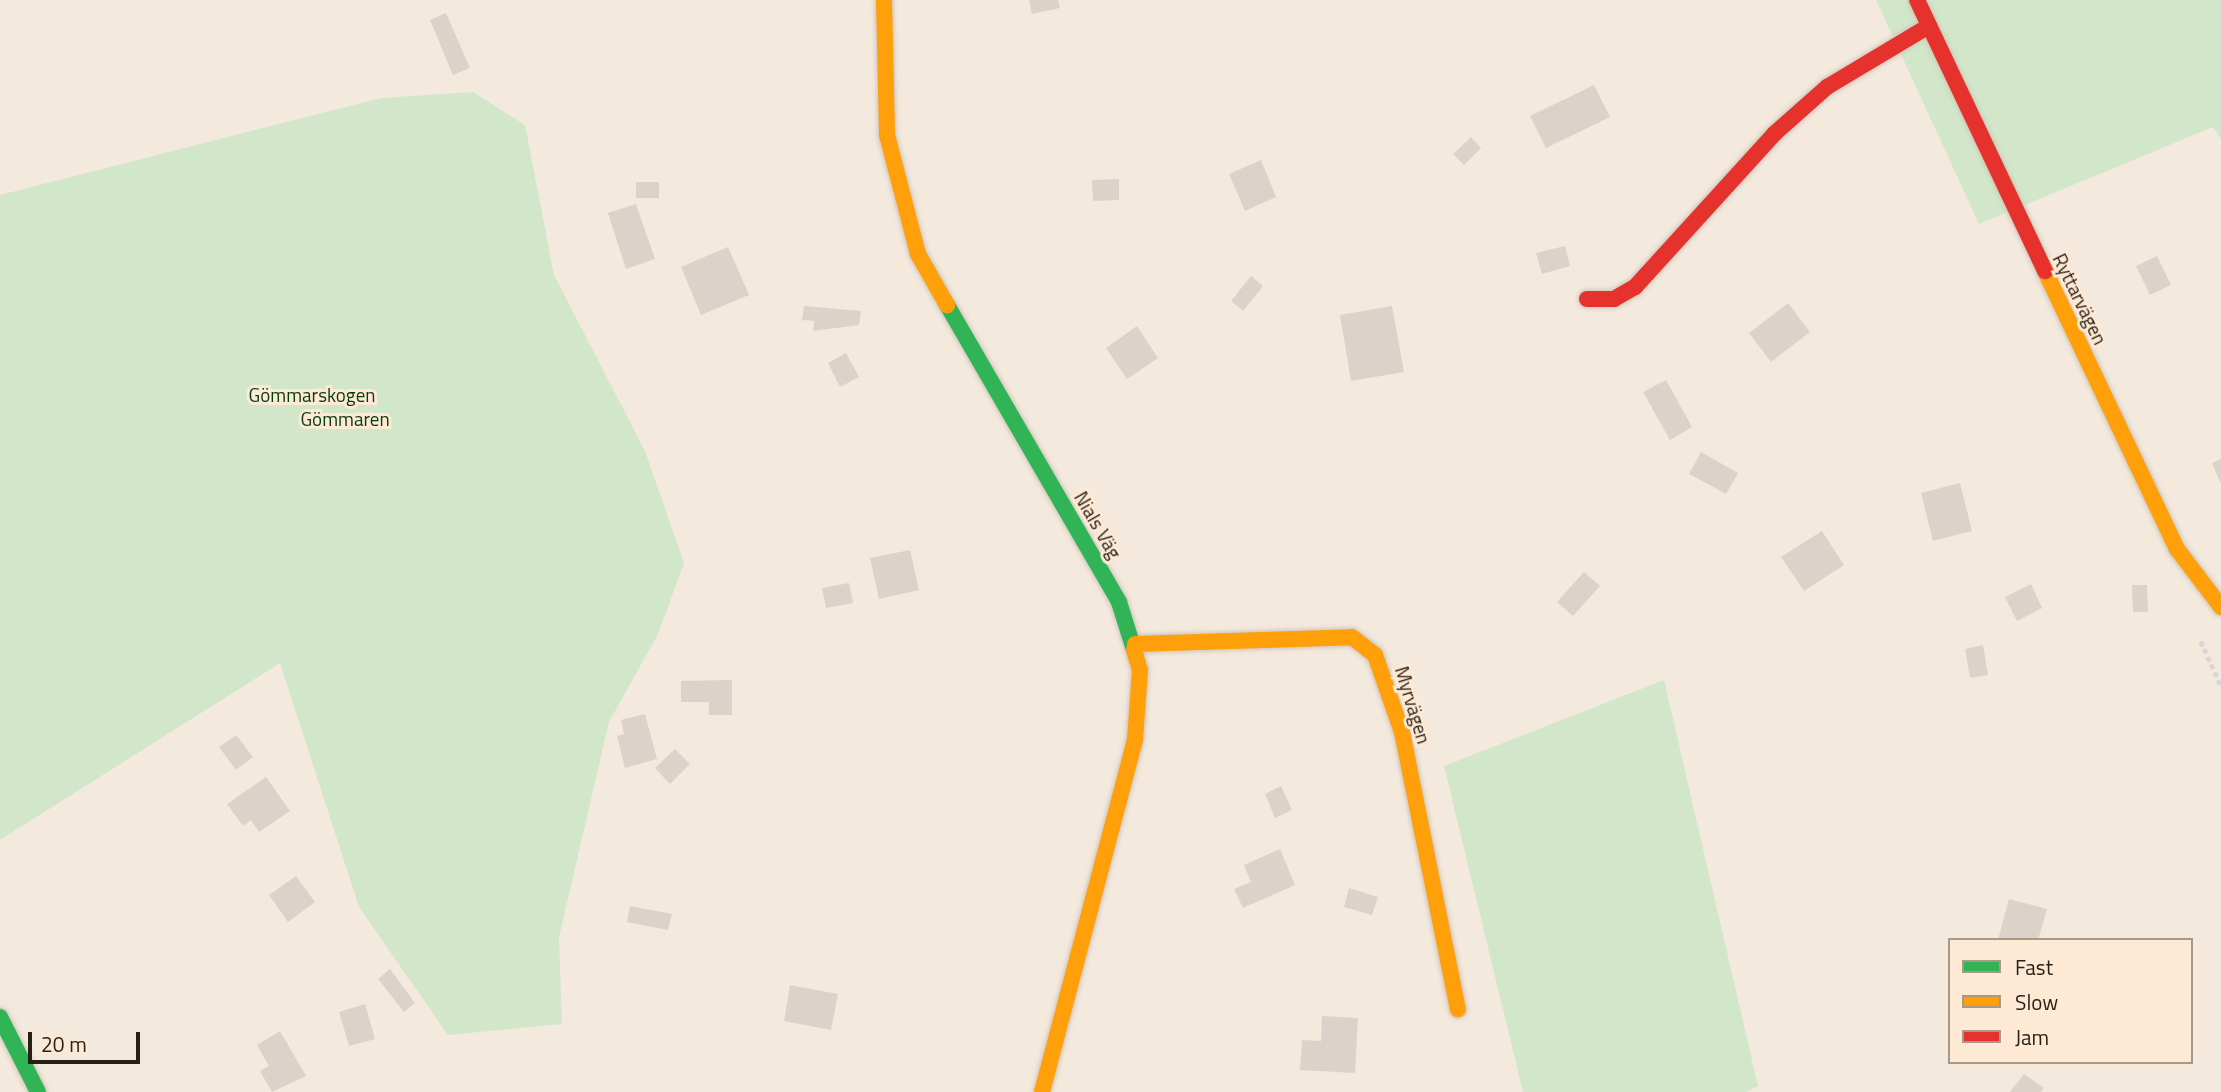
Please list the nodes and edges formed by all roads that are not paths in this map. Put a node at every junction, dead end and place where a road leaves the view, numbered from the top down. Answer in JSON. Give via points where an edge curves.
{"nodes":[{"id":1,"x":884,"y":0,"type":"edge"},
{"id":2,"x":1917,"y":0,"type":"edge"},
{"id":3,"x":1928,"y":26,"type":"junction"},
{"id":4,"x":1587,"y":299,"type":"dead end"},
{"id":5,"x":2221,"y":607,"type":"edge"},
{"id":6,"x":1135,"y":644,"type":"junction"},
{"id":7,"x":1458,"y":1009,"type":"dead end"},
{"id":8,"x":0,"y":1017,"type":"edge"},
{"id":9,"x":38,"y":1092,"type":"edge"},
{"id":10,"x":1042,"y":1092,"type":"edge"}],
"edges":[{"from":1,"to":6,"type":"street","name":"Nials Väg","via":[[887,135],[918,254],[1119,601]]},
{"from":2,"to":3,"type":"street","name":"Ryttarvägen"},
{"from":3,"to":4,"type":"street","via":[[1828,87],[1774,134],[1635,287],[1614,299]]},
{"from":3,"to":5,"type":"street","name":"Ryttarvägen","via":[[2177,549]]},
{"from":6,"to":7,"type":"street","name":"Myrvägen","via":[[1352,637],[1375,655],[1402,732]]},
{"from":6,"to":10,"type":"street","name":"Nials Väg","via":[[1135,740]]},
{"from":8,"to":9,"type":"street"}]}
